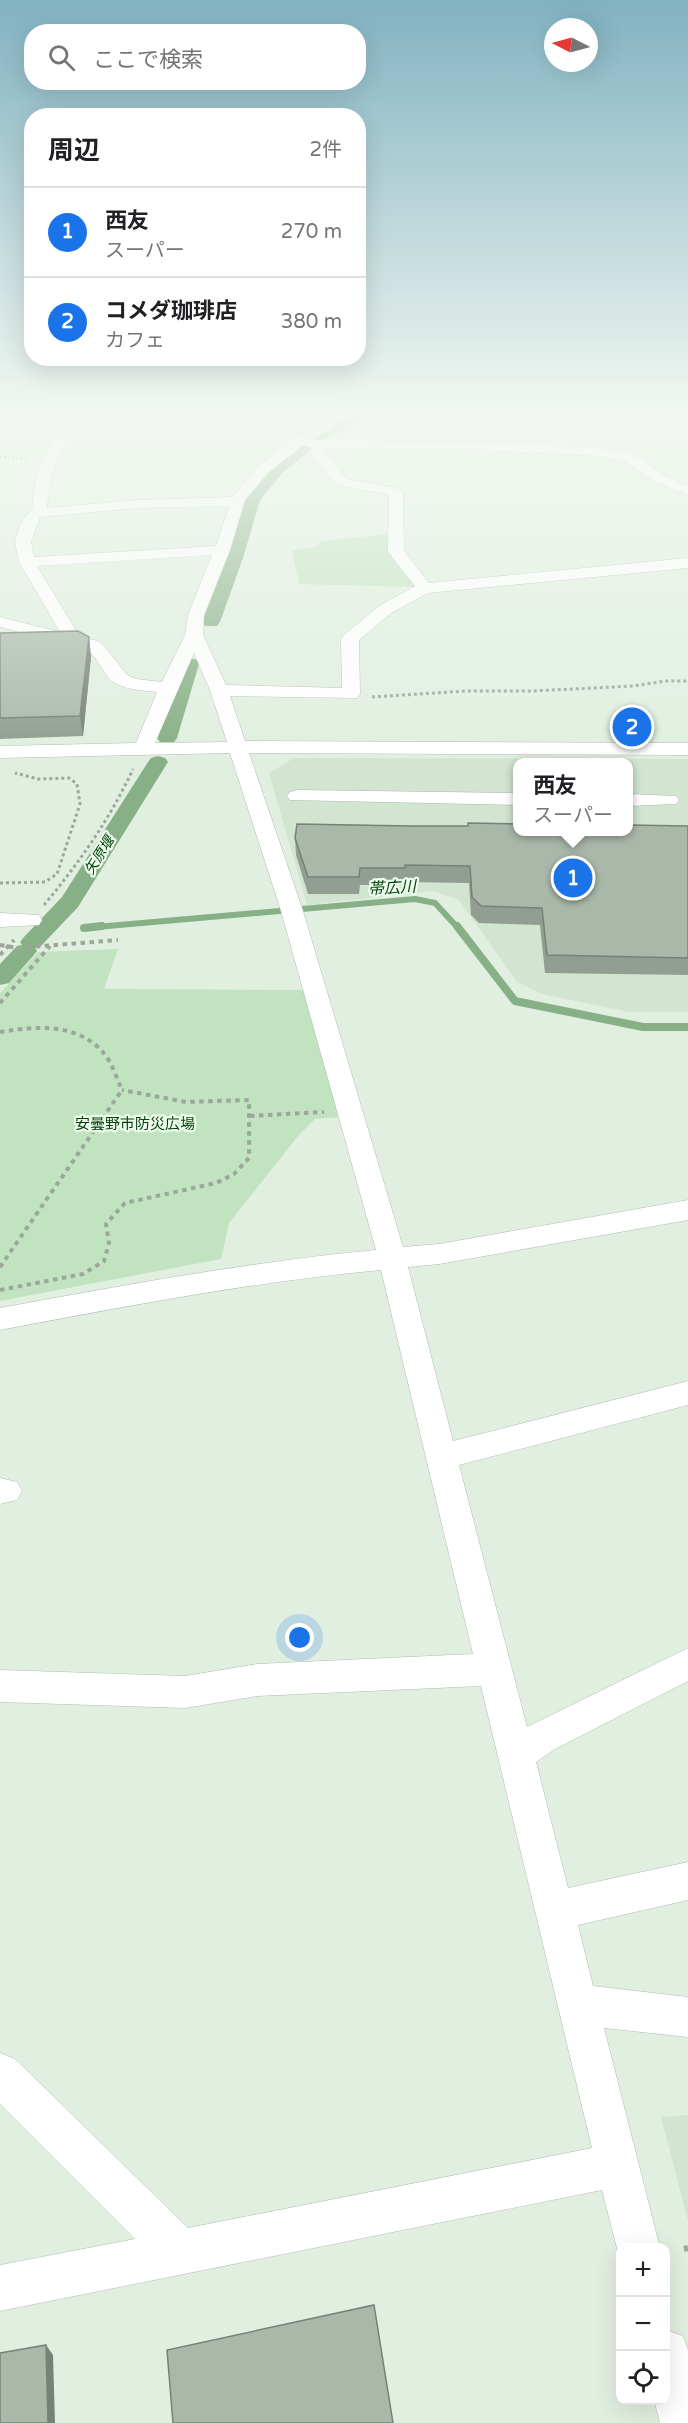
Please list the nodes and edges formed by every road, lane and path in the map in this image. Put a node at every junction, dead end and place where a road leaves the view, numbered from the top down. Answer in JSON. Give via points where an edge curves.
{"nodes":[{"id":1,"x":27,"y":525,"type":"edge"},
{"id":2,"x":230,"y":525,"type":"edge"},
{"id":3,"x":396,"y":525,"type":"edge"},
{"id":4,"x":222,"y":550,"type":"junction"},
{"id":5,"x":27,"y":562,"type":"junction"},
{"id":6,"x":688,"y":563,"type":"edge"},
{"id":7,"x":426,"y":588,"type":"junction"},
{"id":8,"x":0,"y":622,"type":"edge"},
{"id":9,"x":194,"y":635,"type":"junction"},
{"id":10,"x":73,"y":639,"type":"junction"},
{"id":11,"x":688,"y":681,"type":"edge"},
{"id":12,"x":168,"y":688,"type":"junction"},
{"id":13,"x":219,"y":690,"type":"junction"},
{"id":14,"x":351,"y":694,"type":"junction"},
{"id":15,"x":236,"y":747,"type":"junction"},
{"id":16,"x":143,"y":749,"type":"junction"},
{"id":17,"x":688,"y":749,"type":"edge"},
{"id":18,"x":0,"y":752,"type":"edge"},
{"id":19,"x":9,"y":771,"type":"dead end"},
{"id":20,"x":297,"y":796,"type":"dead end"},
{"id":21,"x":513,"y":799,"type":"edge"},
{"id":22,"x":633,"y":800,"type":"edge"},
{"id":23,"x":669,"y":800,"type":"dead end"},
{"id":24,"x":0,"y":883,"type":"edge"},
{"id":25,"x":0,"y":920,"type":"edge"},
{"id":26,"x":31,"y":920,"type":"junction"},
{"id":27,"x":118,"y":940,"type":"dead end"},
{"id":28,"x":0,"y":945,"type":"edge"},
{"id":29,"x":50,"y":945,"type":"junction"},
{"id":30,"x":8,"y":946,"type":"junction"},
{"id":31,"x":0,"y":955,"type":"edge"},
{"id":32,"x":0,"y":1003,"type":"edge"},
{"id":33,"x":0,"y":1032,"type":"edge"},
{"id":34,"x":122,"y":1090,"type":"junction"},
{"id":35,"x":331,"y":1112,"type":"dead end"},
{"id":36,"x":250,"y":1116,"type":"junction"},
{"id":37,"x":685,"y":1218,"type":"edge"},
{"id":38,"x":392,"y":1258,"type":"junction"},
{"id":39,"x":0,"y":1267,"type":"edge"},
{"id":40,"x":0,"y":1290,"type":"edge"},
{"id":41,"x":0,"y":1319,"type":"edge"},
{"id":42,"x":688,"y":1393,"type":"edge"},
{"id":43,"x":442,"y":1457,"type":"junction"},
{"id":44,"x":688,"y":1664,"type":"edge"},
{"id":45,"x":495,"y":1669,"type":"junction"},
{"id":46,"x":0,"y":1686,"type":"edge"},
{"id":47,"x":516,"y":1754,"type":"junction"},
{"id":48,"x":688,"y":1881,"type":"edge"},
{"id":49,"x":554,"y":1911,"type":"junction"},
{"id":50,"x":577,"y":2005,"type":"junction"},
{"id":51,"x":688,"y":2017,"type":"edge"},
{"id":52,"x":0,"y":2074,"type":"edge"},
{"id":53,"x":617,"y":2165,"type":"junction"},
{"id":54,"x":637,"y":2243,"type":"edge"},
{"id":55,"x":179,"y":2251,"type":"junction"},
{"id":56,"x":0,"y":2288,"type":"edge"},
{"id":57,"x":688,"y":2352,"type":"edge"},
{"id":58,"x":670,"y":2354,"type":"edge"},
{"id":59,"x":670,"y":2369,"type":"edge"},
{"id":60,"x":684,"y":2423,"type":"edge"}],
"edges":[{"from":1,"to":5,"type":"street","via":[[23,541]]},
{"from":2,"to":4,"type":"street"},
{"from":3,"to":7,"type":"street","via":[[396,552]]},
{"from":4,"to":5,"type":"street"},
{"from":4,"to":9,"type":"street","via":[[196,615]]},
{"from":5,"to":10,"type":"street"},
{"from":6,"to":7,"type":"street"},
{"from":7,"to":14,"type":"street","via":[[395,601],[350,639]]},
{"from":8,"to":10,"type":"street"},
{"from":9,"to":12,"type":"street"},
{"from":9,"to":13,"type":"street"},
{"from":10,"to":12,"type":"street","via":[[104,653],[116,675],[127,682]]},
{"from":11,"to":14,"type":"path","via":[[532,691],[360,697]]},
{"from":12,"to":16,"type":"street"},
{"from":13,"to":14,"type":"street"},
{"from":13,"to":15,"type":"street"},
{"from":15,"to":16,"type":"street"},
{"from":15,"to":17,"type":"street"},
{"from":15,"to":38,"type":"street","via":[[292,911]]},
{"from":16,"to":18,"type":"street"},
{"from":16,"to":26,"type":"path","via":[[125,788],[73,871]]},
{"from":19,"to":24,"type":"path","via":[[38,779],[69,778],[77,784],[80,804],[57,874],[45,882]]},
{"from":20,"to":21,"type":"street"},
{"from":22,"to":23,"type":"street"},
{"from":25,"to":26,"type":"street"},
{"from":26,"to":30,"type":"path"},
{"from":27,"to":29,"type":"path"},
{"from":28,"to":30,"type":"path"},
{"from":29,"to":30,"type":"path"},
{"from":29,"to":32,"type":"path"},
{"from":30,"to":31,"type":"path"},
{"from":33,"to":34,"type":"path","via":[[54,1028],[89,1037],[107,1058]]},
{"from":34,"to":36,"type":"path","via":[[186,1101],[249,1100]]},
{"from":34,"to":39,"type":"path"},
{"from":35,"to":36,"type":"path"},
{"from":36,"to":40,"type":"path","via":[[249,1158],[234,1174],[216,1183],[125,1203],[106,1224],[109,1243],[104,1261],[83,1274]]},
{"from":37,"to":38,"type":"street"},
{"from":38,"to":41,"type":"street","via":[[203,1281]]},
{"from":38,"to":43,"type":"street"},
{"from":42,"to":43,"type":"street"},
{"from":43,"to":45,"type":"street"},
{"from":44,"to":47,"type":"street","via":[[542,1737]]},
{"from":45,"to":46,"type":"street","via":[[257,1680],[184,1692]]},
{"from":45,"to":47,"type":"street"},
{"from":47,"to":49,"type":"street"},
{"from":48,"to":49,"type":"street"},
{"from":49,"to":50,"type":"street"},
{"from":50,"to":51,"type":"street"},
{"from":50,"to":53,"type":"street"},
{"from":52,"to":55,"type":"street"},
{"from":53,"to":54,"type":"street"},
{"from":53,"to":55,"type":"street"},
{"from":55,"to":56,"type":"street"},
{"from":57,"to":58,"type":"street"},
{"from":59,"to":60,"type":"street"}]}
